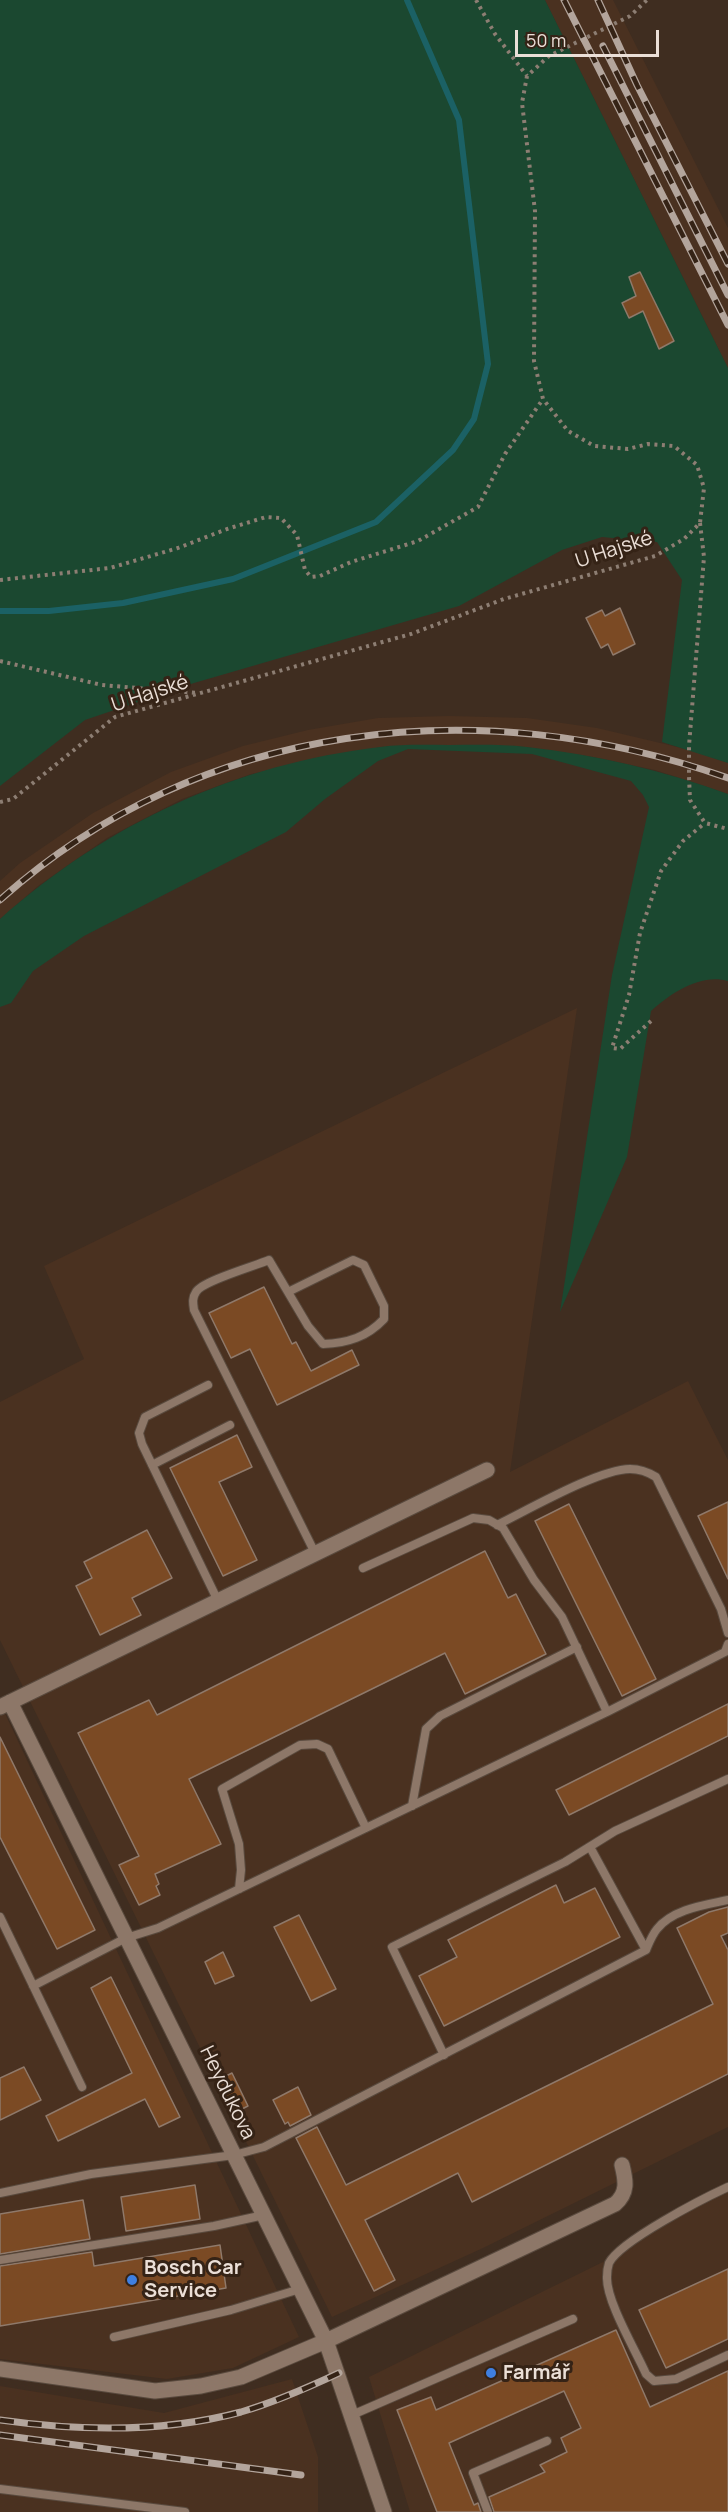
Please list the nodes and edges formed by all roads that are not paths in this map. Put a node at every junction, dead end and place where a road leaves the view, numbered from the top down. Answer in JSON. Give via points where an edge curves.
{"nodes":[{"id":1,"x":288,"y":1292,"type":"junction"},
{"id":2,"x":208,"y":1385,"type":"dead end"},
{"id":3,"x":230,"y":1425,"type":"dead end"},
{"id":4,"x":152,"y":1465,"type":"junction"},
{"id":5,"x":487,"y":1470,"type":"dead end"},
{"id":6,"x":497,"y":1525,"type":"junction"},
{"id":7,"x":315,"y":1554,"type":"junction"},
{"id":8,"x":363,"y":1568,"type":"dead end"},
{"id":9,"x":218,"y":1601,"type":"junction"},
{"id":10,"x":728,"y":1633,"type":"edge"},
{"id":11,"x":728,"y":1644,"type":"edge"},
{"id":12,"x":577,"y":1647,"type":"junction"},
{"id":13,"x":5,"y":1704,"type":"edge"},
{"id":14,"x":607,"y":1712,"type":"junction"},
{"id":15,"x":728,"y":1779,"type":"edge"},
{"id":16,"x":411,"y":1806,"type":"junction"},
{"id":17,"x":366,"y":1828,"type":"junction"},
{"id":18,"x":590,"y":1847,"type":"junction"},
{"id":19,"x":238,"y":1889,"type":"junction"},
{"id":20,"x":728,"y":1900,"type":"edge"},
{"id":21,"x":0,"y":1917,"type":"edge"},
{"id":22,"x":126,"y":1938,"type":"junction"},
{"id":23,"x":646,"y":1950,"type":"junction"},
{"id":24,"x":33,"y":1986,"type":"junction"},
{"id":25,"x":444,"y":2055,"type":"junction"},
{"id":26,"x":82,"y":2087,"type":"dead end"},
{"id":27,"x":234,"y":2155,"type":"junction"},
{"id":28,"x":622,"y":2165,"type":"dead end"},
{"id":29,"x":728,"y":2187,"type":"edge"},
{"id":30,"x":0,"y":2193,"type":"edge"},
{"id":31,"x":264,"y":2215,"type":"junction"},
{"id":32,"x":0,"y":2260,"type":"edge"},
{"id":33,"x":300,"y":2289,"type":"junction"},
{"id":34,"x":573,"y":2319,"type":"dead end"},
{"id":35,"x":114,"y":2337,"type":"dead end"},
{"id":36,"x":326,"y":2341,"type":"junction"},
{"id":37,"x":728,"y":2355,"type":"edge"},
{"id":38,"x":0,"y":2369,"type":"edge"},
{"id":39,"x":352,"y":2415,"type":"junction"},
{"id":40,"x":547,"y":2441,"type":"dead end"},
{"id":41,"x":0,"y":2489,"type":"edge"},
{"id":42,"x":184,"y":2512,"type":"edge"},
{"id":43,"x":384,"y":2512,"type":"edge"},
{"id":44,"x":488,"y":2512,"type":"edge"}],
"edges":[{"from":1,"to":1,"type":"lane","via":[[323,1344],[345,1343],[373,1330],[384,1319],[384,1306],[364,1265],[353,1260]]},
{"from":1,"to":7,"type":"lane","via":[[269,1260],[210,1281],[196,1290],[192,1301]]},
{"from":2,"to":4,"type":"lane","via":[[145,1417],[139,1432]]},
{"from":3,"to":4,"type":"lane"},
{"from":4,"to":9,"type":"lane"},
{"from":5,"to":7,"type":"street"},
{"from":6,"to":8,"type":"lane","via":[[473,1518]]},
{"from":6,"to":10,"type":"lane","via":[[606,1473],[647,1471],[656,1477],[722,1609]]},
{"from":6,"to":12,"type":"lane","via":[[503,1528],[562,1617]]},
{"from":7,"to":9,"type":"street"},
{"from":9,"to":13,"type":"street"},
{"from":11,"to":14,"type":"lane","via":[[725,1652]]},
{"from":12,"to":14,"type":"lane"},
{"from":12,"to":16,"type":"lane","via":[[440,1716],[426,1728]]},
{"from":13,"to":22,"type":"street","name":"Heydukova"},
{"from":14,"to":16,"type":"lane"},
{"from":15,"to":18,"type":"lane","via":[[615,1831]]},
{"from":16,"to":17,"type":"lane"},
{"from":17,"to":19,"type":"lane"},
{"from":17,"to":19,"type":"lane","via":[[328,1749],[317,1744],[300,1745],[222,1789],[239,1844]]},
{"from":18,"to":23,"type":"lane"},
{"from":18,"to":25,"type":"lane","via":[[392,1947]]},
{"from":19,"to":22,"type":"lane","via":[[158,1928]]},
{"from":20,"to":23,"type":"lane","via":[[696,1906],[666,1920]]},
{"from":21,"to":24,"type":"lane"},
{"from":22,"to":24,"type":"lane"},
{"from":22,"to":27,"type":"street","name":"Heydukova"},
{"from":23,"to":25,"type":"lane"},
{"from":24,"to":26,"type":"lane"},
{"from":25,"to":27,"type":"lane","via":[[264,2147]]},
{"from":27,"to":30,"type":"lane","via":[[91,2174]]},
{"from":27,"to":31,"type":"street","name":"Heydukova"},
{"from":28,"to":36,"type":"street","via":[[626,2189],[615,2204]]},
{"from":29,"to":37,"type":"lane","via":[[694,2202],[635,2239],[609,2263],[607,2279],[617,2312],[646,2374],[654,2381],[676,2379]]},
{"from":31,"to":32,"type":"lane"},
{"from":31,"to":33,"type":"street","name":"Heydukova"},
{"from":33,"to":35,"type":"lane","via":[[231,2310]]},
{"from":33,"to":36,"type":"street","name":"Heydukova"},
{"from":34,"to":39,"type":"lane"},
{"from":36,"to":38,"type":"street","via":[[241,2376],[201,2386],[154,2391]]},
{"from":36,"to":39,"type":"street","name":"Heydukova"},
{"from":39,"to":43,"type":"street","name":"Heydukova"},
{"from":40,"to":44,"type":"lane","via":[[473,2473]]},
{"from":41,"to":42,"type":"lane"}]}
